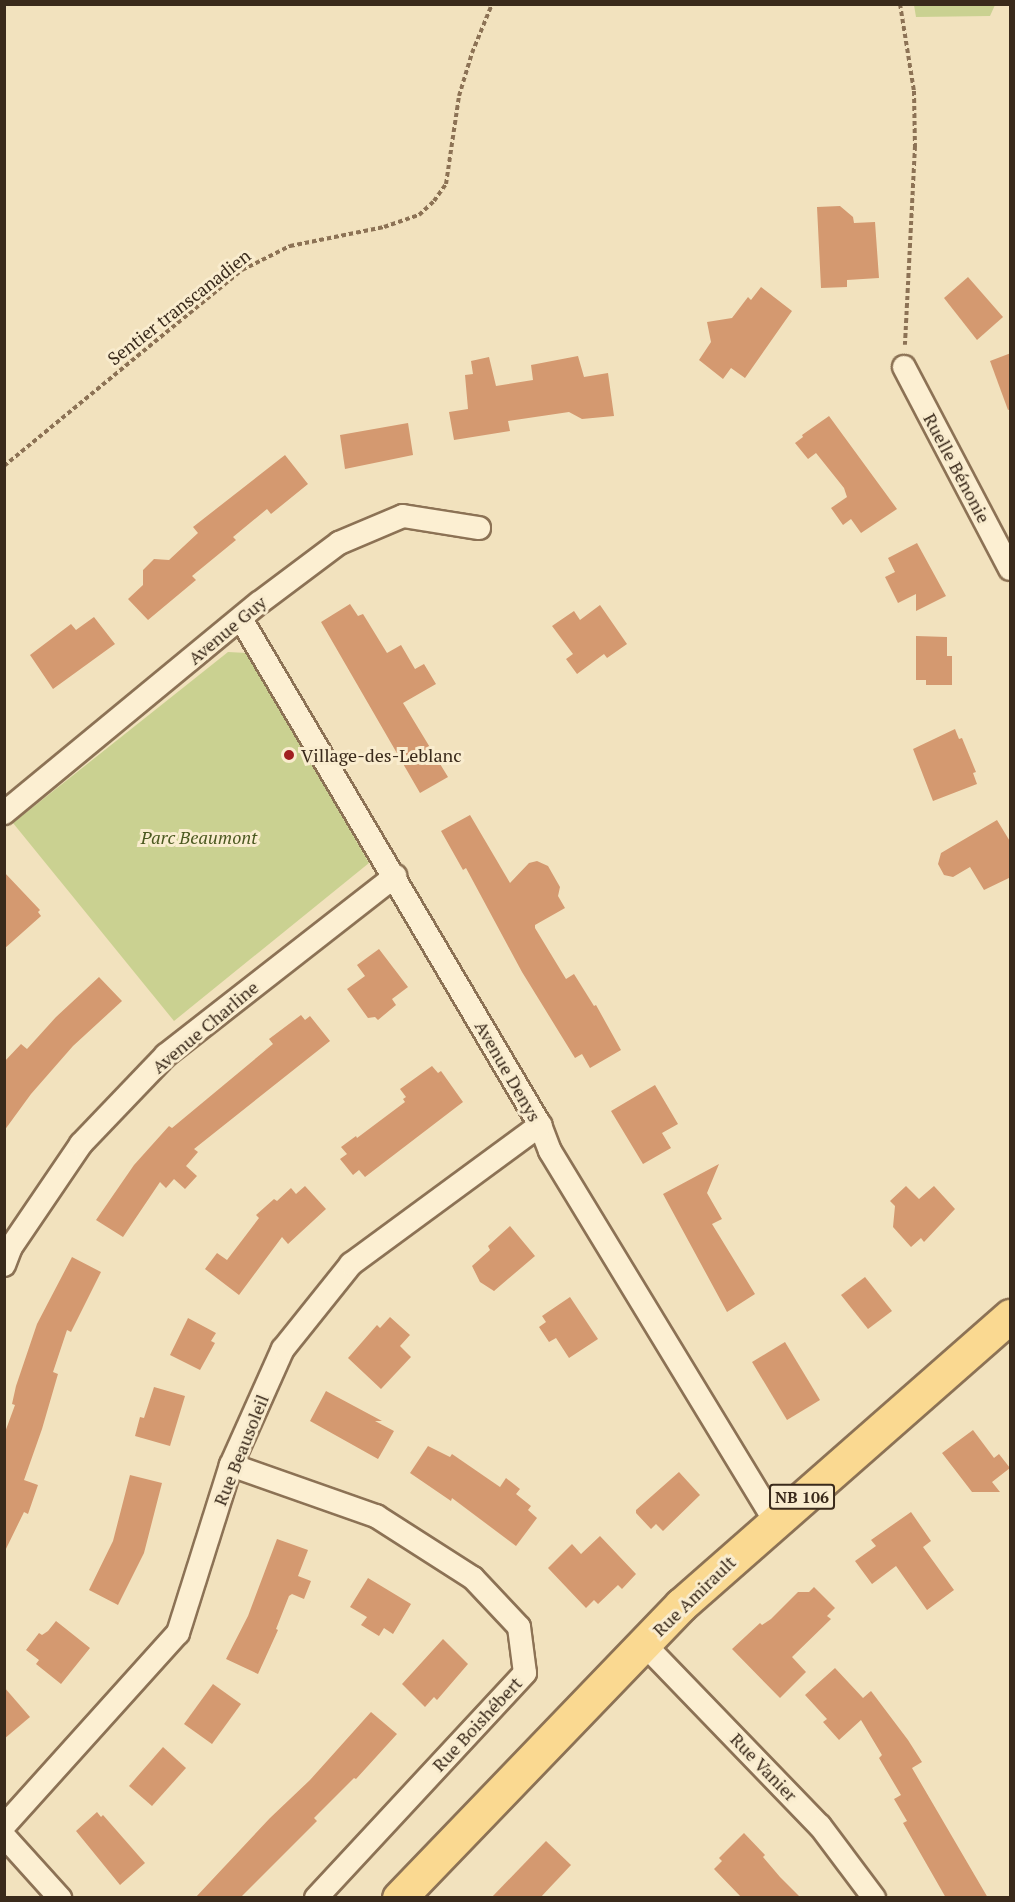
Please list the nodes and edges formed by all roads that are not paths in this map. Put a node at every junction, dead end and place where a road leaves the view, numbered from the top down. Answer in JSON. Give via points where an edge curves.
{"nodes":[{"id":1,"x":904,"y":367,"type":"road end"},
{"id":2,"x":479,"y":528,"type":"dead end"},
{"id":3,"x":1011,"y":569,"type":"edge"},
{"id":4,"x":241,"y":619,"type":"junction"},
{"id":5,"x":4,"y":813,"type":"edge"},
{"id":6,"x":395,"y":876,"type":"junction"},
{"id":7,"x":540,"y":1125,"type":"junction"},
{"id":8,"x":4,"y":1265,"type":"edge"},
{"id":9,"x":1011,"y":1316,"type":"edge"},
{"id":10,"x":231,"y":1465,"type":"junction"},
{"id":11,"x":776,"y":1521,"type":"junction"},
{"id":12,"x":644,"y":1644,"type":"junction"},
{"id":13,"x":4,"y":1826,"type":"edge"},
{"id":14,"x":4,"y":1836,"type":"edge"},
{"id":15,"x":60,"y":1898,"type":"edge"},
{"id":16,"x":316,"y":1898,"type":"edge"},
{"id":17,"x":399,"y":1898,"type":"edge"},
{"id":18,"x":874,"y":1898,"type":"edge"}],
"edges":[{"from":1,"to":3,"type":"street","name":"Ruelle Bénonie"},
{"from":2,"to":4,"type":"street","name":"Avenue Guy","via":[[403,516],[339,543]]},
{"from":4,"to":5,"type":"street","name":"Avenue Guy"},
{"from":4,"to":6,"type":"street","name":"Avenue Denys"},
{"from":6,"to":7,"type":"street","name":"Avenue Denys"},
{"from":6,"to":8,"type":"street","name":"Avenue Charline","via":[[166,1055],[81,1144],[11,1247]]},
{"from":7,"to":10,"type":"street","name":"Rue Beausoleil","via":[[351,1264],[283,1348]]},
{"from":7,"to":11,"type":"street","name":"Avenue Denys","via":[[550,1151]]},
{"from":9,"to":11,"type":"main road","name":"Rue Amirault","number":"NB 106"},
{"from":10,"to":13,"type":"street","name":"Rue Beausoleil","via":[[178,1633]]},
{"from":10,"to":16,"type":"street","name":"Rue Boishébert","via":[[376,1516],[473,1578],[519,1627],[525,1673]]},
{"from":11,"to":12,"type":"main road","name":"Rue Amirault","number":"NB 106","via":[[681,1605]]},
{"from":12,"to":17,"type":"main road","name":"Rue Amirault","number":"NB 106"},
{"from":12,"to":18,"type":"street","name":"Rue Vanier","via":[[820,1826]]},
{"from":14,"to":15,"type":"street"}]}
